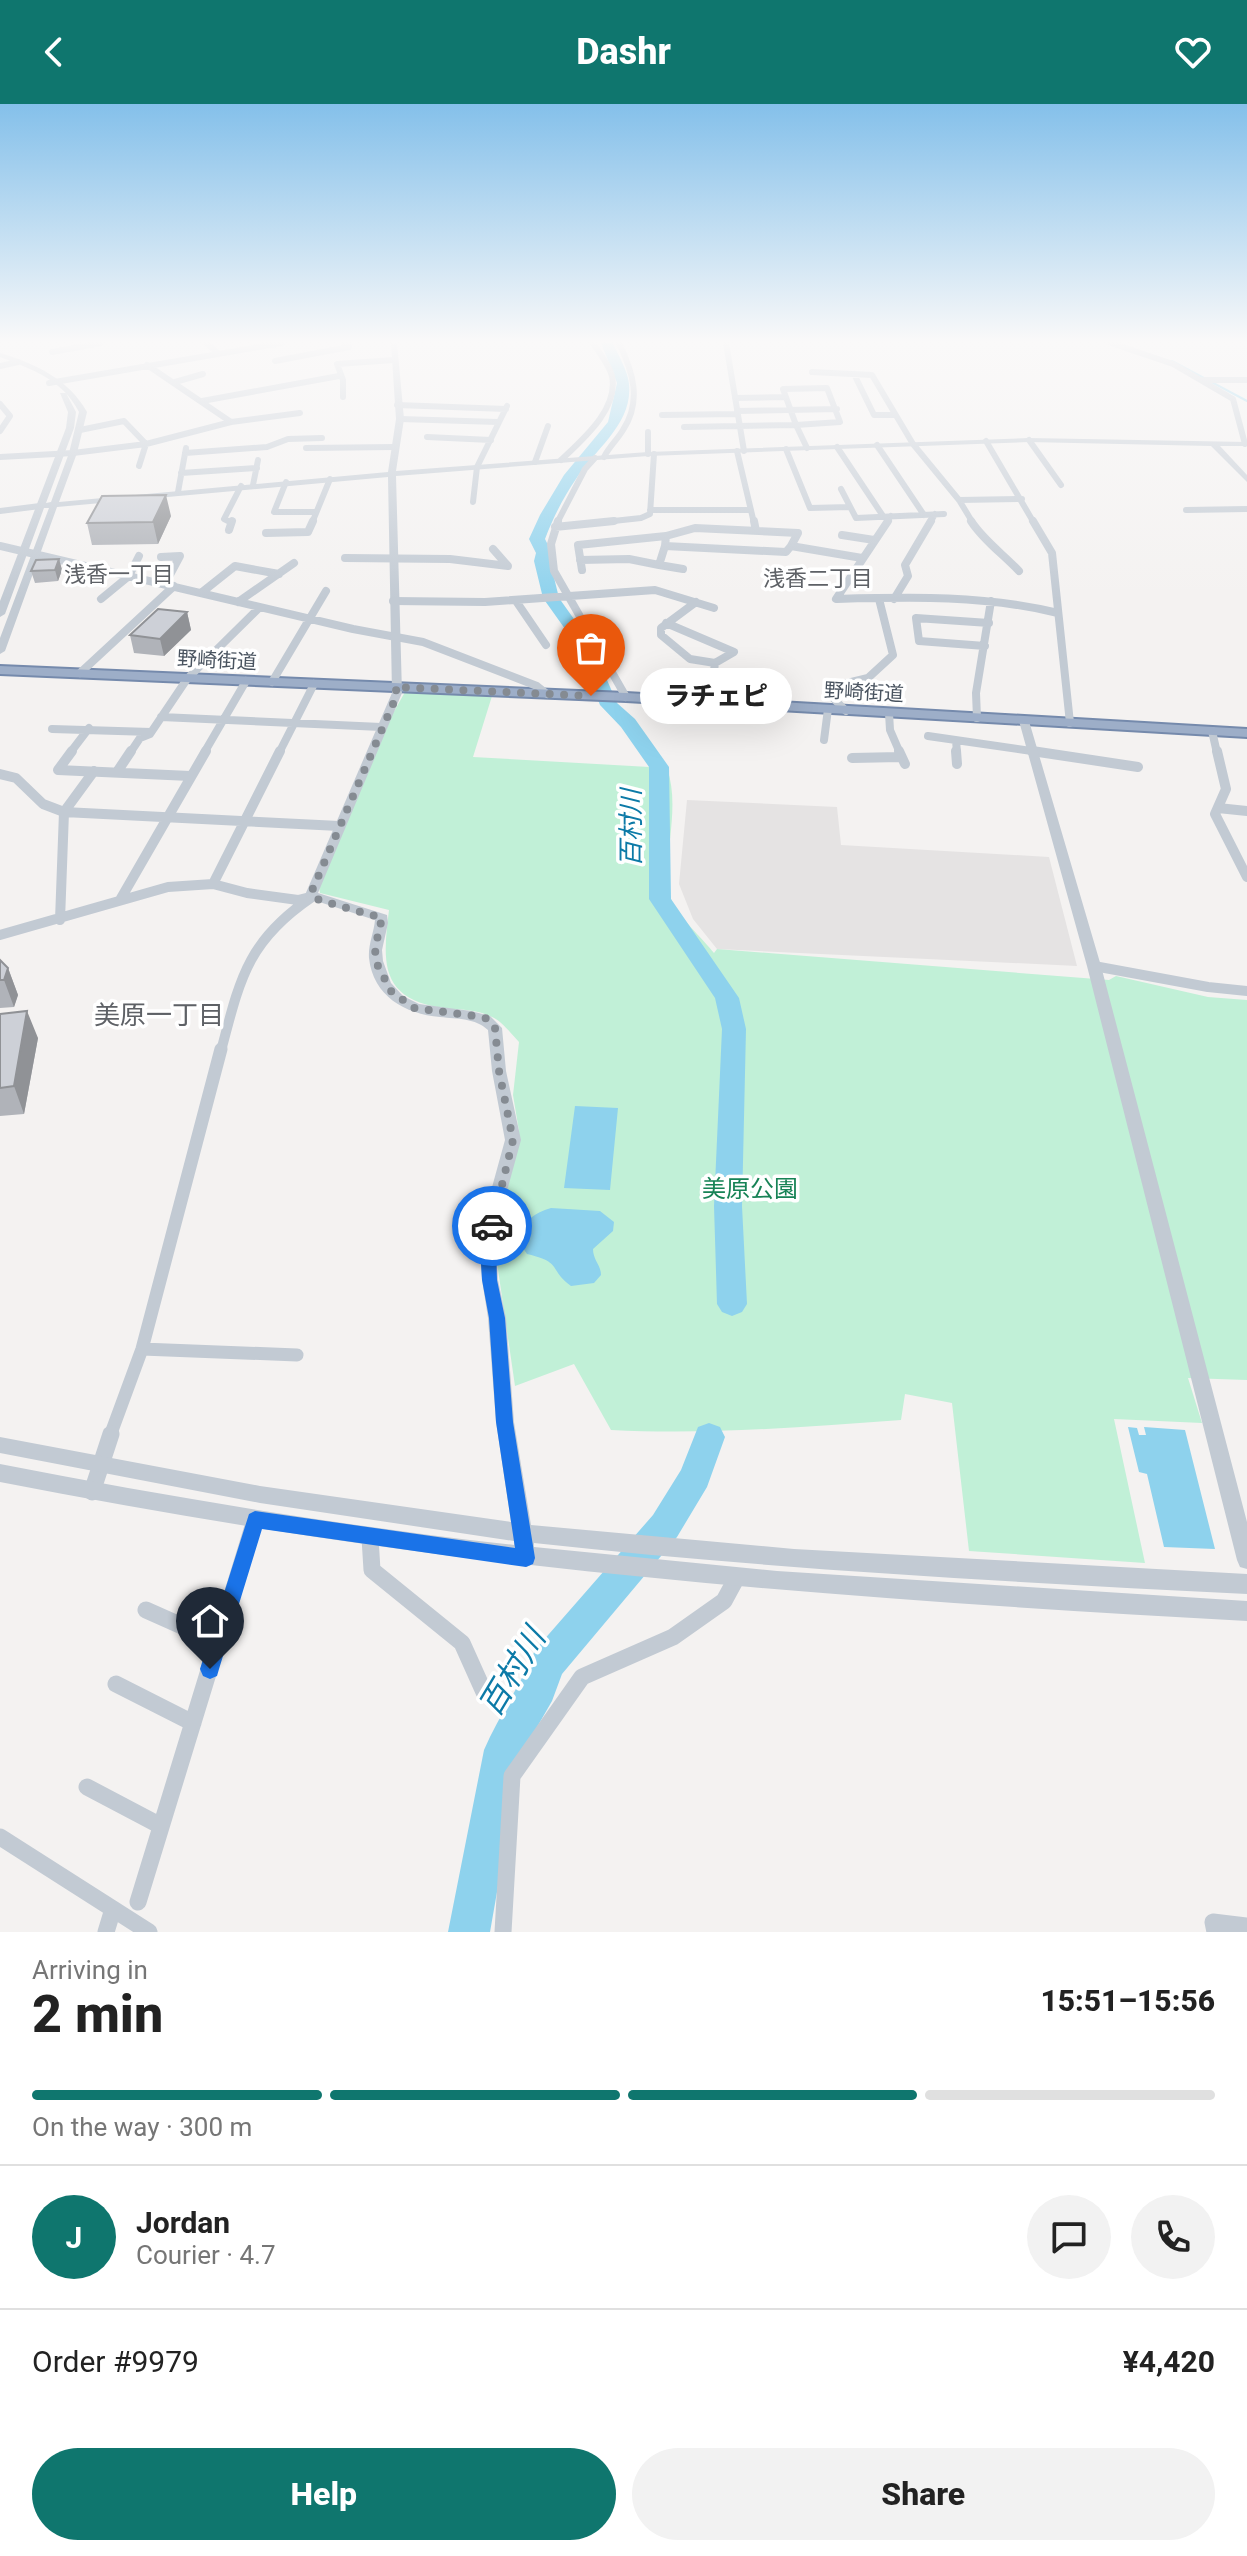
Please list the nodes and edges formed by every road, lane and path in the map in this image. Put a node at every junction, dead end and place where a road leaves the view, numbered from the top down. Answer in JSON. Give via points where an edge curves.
{"nodes":[{"id":1,"x":68,"y":428,"type":"edge"},
{"id":2,"x":88,"y":428,"type":"edge"},
{"id":3,"x":131,"y":428,"type":"edge"},
{"id":4,"x":210,"y":428,"type":"edge"},
{"id":5,"x":398,"y":428,"type":"edge"},
{"id":6,"x":496,"y":428,"type":"edge"},
{"id":7,"x":547,"y":428,"type":"edge"},
{"id":8,"x":593,"y":428,"type":"edge"},
{"id":9,"x":622,"y":428,"type":"edge"},
{"id":10,"x":738,"y":428,"type":"edge"},
{"id":11,"x":799,"y":428,"type":"edge"},
{"id":12,"x":903,"y":428,"type":"edge"},
{"id":13,"x":80,"y":430,"type":"joint"},
{"id":14,"x":648,"y":432,"type":"dead end"},
{"id":15,"x":188,"y":435,"type":"junction"},
{"id":16,"x":427,"y":437,"type":"dead end"},
{"id":17,"x":322,"y":438,"type":"dead end"},
{"id":18,"x":491,"y":440,"type":"junction"},
{"id":19,"x":1029,"y":440,"type":"junction"},
{"id":20,"x":986,"y":441,"type":"junction"},
{"id":21,"x":1213,"y":443,"type":"junction"},
{"id":22,"x":146,"y":444,"type":"junction"},
{"id":23,"x":913,"y":444,"type":"junction"},
{"id":24,"x":1246,"y":444,"type":"edge"},
{"id":25,"x":877,"y":445,"type":"junction"},
{"id":26,"x":394,"y":447,"type":"junction"},
{"id":27,"x":837,"y":447,"type":"junction"},
{"id":28,"x":306,"y":448,"type":"dead end"},
{"id":29,"x":807,"y":448,"type":"junction"},
{"id":30,"x":786,"y":449,"type":"junction"},
{"id":31,"x":741,"y":451,"type":"junction"},
{"id":32,"x":73,"y":453,"type":"junction"},
{"id":33,"x":185,"y":453,"type":"junction"},
{"id":34,"x":62,"y":454,"type":"junction"},
{"id":35,"x":651,"y":454,"type":"junction"},
{"id":36,"x":0,"y":457,"type":"edge"},
{"id":37,"x":596,"y":458,"type":"junction"},
{"id":38,"x":566,"y":459,"type":"junction"},
{"id":39,"x":535,"y":462,"type":"junction"},
{"id":40,"x":139,"y":466,"type":"dead end"},
{"id":41,"x":477,"y":467,"type":"junction"},
{"id":42,"x":181,"y":473,"type":"junction"},
{"id":43,"x":392,"y":474,"type":"junction"},
{"id":44,"x":330,"y":479,"type":"junction"},
{"id":45,"x":1247,"y":480,"type":"edge"},
{"id":46,"x":286,"y":482,"type":"junction"},
{"id":47,"x":253,"y":485,"type":"junction"},
{"id":48,"x":1061,"y":485,"type":"dead end"},
{"id":49,"x":241,"y":486,"type":"junction"},
{"id":50,"x":841,"y":489,"type":"dead end"},
{"id":51,"x":178,"y":492,"type":"junction"},
{"id":52,"x":1022,"y":499,"type":"junction"},
{"id":53,"x":959,"y":500,"type":"junction"},
{"id":54,"x":473,"y":502,"type":"dead end"},
{"id":55,"x":52,"y":504,"type":"junction"},
{"id":56,"x":40,"y":506,"type":"junction"},
{"id":57,"x":850,"y":507,"type":"junction"},
{"id":58,"x":1247,"y":509,"type":"edge"},
{"id":59,"x":650,"y":510,"type":"junction"},
{"id":60,"x":751,"y":510,"type":"junction"},
{"id":61,"x":1186,"y":510,"type":"dead end"},
{"id":62,"x":0,"y":511,"type":"edge"},
{"id":63,"x":316,"y":512,"type":"junction"},
{"id":64,"x":924,"y":515,"type":"junction"},
{"id":65,"x":887,"y":516,"type":"junction"},
{"id":66,"x":555,"y":527,"type":"junction"},
{"id":67,"x":229,"y":530,"type":"dead end"},
{"id":68,"x":756,"y":531,"type":"junction"},
{"id":69,"x":266,"y":533,"type":"dead end"},
{"id":70,"x":842,"y":535,"type":"dead end"},
{"id":71,"x":666,"y":536,"type":"junction"},
{"id":72,"x":874,"y":540,"type":"junction"},
{"id":73,"x":0,"y":546,"type":"edge"},
{"id":74,"x":665,"y":546,"type":"junction"},
{"id":75,"x":791,"y":546,"type":"junction"},
{"id":76,"x":493,"y":549,"type":"dead end"},
{"id":77,"x":23,"y":551,"type":"junction"},
{"id":78,"x":34,"y":553,"type":"junction"},
{"id":79,"x":139,"y":556,"type":"dead end"},
{"id":80,"x":161,"y":557,"type":"dead end"},
{"id":81,"x":345,"y":558,"type":"dead end"},
{"id":82,"x":862,"y":558,"type":"junction"},
{"id":83,"x":392,"y":559,"type":"junction"},
{"id":84,"x":580,"y":560,"type":"junction"},
{"id":85,"x":294,"y":563,"type":"dead end"},
{"id":86,"x":659,"y":565,"type":"junction"},
{"id":87,"x":683,"y":569,"type":"dead end"},
{"id":88,"x":582,"y":570,"type":"dead end"},
{"id":89,"x":1019,"y":571,"type":"dead end"},
{"id":90,"x":279,"y":574,"type":"junction"},
{"id":91,"x":129,"y":576,"type":"junction"},
{"id":92,"x":165,"y":584,"type":"junction"},
{"id":93,"x":174,"y":586,"type":"junction"},
{"id":94,"x":326,"y":591,"type":"dead end"},
{"id":95,"x":201,"y":593,"type":"junction"},
{"id":96,"x":567,"y":597,"type":"junction"},
{"id":97,"x":101,"y":599,"type":"dead end"},
{"id":98,"x":879,"y":599,"type":"junction"},
{"id":99,"x":894,"y":599,"type":"junction"},
{"id":100,"x":393,"y":601,"type":"junction"},
{"id":101,"x":516,"y":601,"type":"junction"},
{"id":102,"x":991,"y":601,"type":"junction"},
{"id":103,"x":238,"y":602,"type":"junction"},
{"id":104,"x":696,"y":602,"type":"junction"},
{"id":105,"x":259,"y":608,"type":"junction"},
{"id":106,"x":714,"y":608,"type":"dead end"},
{"id":107,"x":1058,"y":613,"type":"junction"},
{"id":108,"x":0,"y":614,"type":"edge"},
{"id":109,"x":310,"y":620,"type":"junction"},
{"id":110,"x":666,"y":623,"type":"junction"},
{"id":111,"x":989,"y":623,"type":"junction"},
{"id":112,"x":394,"y":634,"type":"junction"},
{"id":113,"x":546,"y":645,"type":"dead end"},
{"id":114,"x":985,"y":646,"type":"junction"},
{"id":115,"x":0,"y":651,"type":"edge"},
{"id":116,"x":715,"y":663,"type":"junction"},
{"id":117,"x":0,"y":670,"type":"edge"},
{"id":118,"x":80,"y":673,"type":"junction"},
{"id":119,"x":187,"y":679,"type":"junction"},
{"id":120,"x":246,"y":681,"type":"junction"},
{"id":121,"x":272,"y":682,"type":"junction"},
{"id":122,"x":314,"y":684,"type":"junction"},
{"id":123,"x":395,"y":687,"type":"junction"},
{"id":124,"x":547,"y":694,"type":"junction"},
{"id":125,"x":622,"y":697,"type":"junction"},
{"id":126,"x":714,"y":703,"type":"junction"},
{"id":127,"x":828,"y":709,"type":"junction"},
{"id":128,"x":846,"y":711,"type":"junction"},
{"id":129,"x":889,"y":713,"type":"junction"},
{"id":130,"x":161,"y":717,"type":"junction"},
{"id":131,"x":977,"y":718,"type":"junction"},
{"id":132,"x":224,"y":720,"type":"junction"},
{"id":133,"x":1024,"y":721,"type":"junction"},
{"id":134,"x":296,"y":723,"type":"junction"},
{"id":135,"x":1070,"y":723,"type":"junction"},
{"id":136,"x":381,"y":727,"type":"junction"},
{"id":137,"x":89,"y":728,"type":"junction"},
{"id":138,"x":52,"y":729,"type":"dead end"},
{"id":139,"x":1212,"y":731,"type":"junction"},
{"id":140,"x":152,"y":732,"type":"junction"},
{"id":141,"x":1247,"y":733,"type":"edge"},
{"id":142,"x":928,"y":736,"type":"dead end"},
{"id":143,"x":824,"y":740,"type":"dead end"},
{"id":144,"x":956,"y":740,"type":"junction"},
{"id":145,"x":1032,"y":750,"type":"junction"},
{"id":146,"x":852,"y":758,"type":"dead end"},
{"id":147,"x":957,"y":764,"type":"dead end"},
{"id":148,"x":1138,"y":767,"type":"dead end"},
{"id":149,"x":94,"y":771,"type":"junction"},
{"id":150,"x":117,"y":772,"type":"junction"},
{"id":151,"x":0,"y":774,"type":"edge"},
{"id":152,"x":190,"y":776,"type":"junction"},
{"id":153,"x":1218,"y":808,"type":"junction"},
{"id":154,"x":1247,"y":811,"type":"edge"},
{"id":155,"x":64,"y":812,"type":"junction"},
{"id":156,"x":166,"y":817,"type":"junction"},
{"id":157,"x":245,"y":822,"type":"junction"},
{"id":158,"x":339,"y":826,"type":"junction"},
{"id":159,"x":1235,"y":856,"type":"junction"},
{"id":160,"x":1247,"y":857,"type":"edge"},
{"id":161,"x":1247,"y":877,"type":"edge"},
{"id":162,"x":213,"y":884,"type":"junction"},
{"id":163,"x":312,"y":897,"type":"junction"},
{"id":164,"x":120,"y":900,"type":"junction"},
{"id":165,"x":60,"y":920,"type":"junction"},
{"id":166,"x":0,"y":935,"type":"edge"},
{"id":167,"x":1094,"y":966,"type":"junction"},
{"id":168,"x":1247,"y":991,"type":"edge"},
{"id":169,"x":142,"y":1349,"type":"junction"},
{"id":170,"x":297,"y":1355,"type":"dead end"},
{"id":171,"x":0,"y":1445,"type":"edge"},
{"id":172,"x":99,"y":1466,"type":"junction"},
{"id":173,"x":0,"y":1473,"type":"edge"},
{"id":174,"x":92,"y":1492,"type":"junction"},
{"id":175,"x":255,"y":1520,"type":"junction"},
{"id":176,"x":522,"y":1533,"type":"junction"},
{"id":177,"x":370,"y":1538,"type":"junction"},
{"id":178,"x":526,"y":1558,"type":"junction"},
{"id":179,"x":1247,"y":1560,"type":"edge"},
{"id":180,"x":737,"y":1577,"type":"junction"},
{"id":181,"x":1247,"y":1584,"type":"edge"},
{"id":182,"x":146,"y":1610,"type":"dead end"},
{"id":183,"x":1247,"y":1611,"type":"edge"},
{"id":184,"x":218,"y":1642,"type":"junction"},
{"id":185,"x":116,"y":1684,"type":"dead end"},
{"id":186,"x":484,"y":1692,"type":"dead end"},
{"id":187,"x":193,"y":1723,"type":"junction"},
{"id":188,"x":87,"y":1787,"type":"dead end"},
{"id":189,"x":161,"y":1826,"type":"junction"},
{"id":190,"x":0,"y":1837,"type":"edge"},
{"id":191,"x":138,"y":1902,"type":"dead end"},
{"id":192,"x":113,"y":1909,"type":"junction"},
{"id":193,"x":1247,"y":1926,"type":"edge"},
{"id":194,"x":106,"y":1932,"type":"edge"},
{"id":195,"x":149,"y":1932,"type":"edge"},
{"id":196,"x":503,"y":1932,"type":"edge"},
{"id":197,"x":1215,"y":1932,"type":"edge"}],
"edges":[{"from":1,"to":34,"type":"street"},
{"from":2,"to":13,"type":"street"},
{"from":3,"to":22,"type":"street"},
{"from":4,"to":15,"type":"street"},
{"from":5,"to":26,"type":"street"},
{"from":6,"to":18,"type":"street"},
{"from":7,"to":39,"type":"street"},
{"from":8,"to":38,"type":"street"},
{"from":9,"to":37,"type":"street"},
{"from":10,"to":31,"type":"street"},
{"from":11,"to":29,"type":"street"},
{"from":12,"to":23,"type":"street"},
{"from":13,"to":32,"type":"street"},
{"from":14,"to":35,"type":"street"},
{"from":15,"to":22,"type":"street"},
{"from":15,"to":33,"type":"street"},
{"from":16,"to":18,"type":"street"},
{"from":17,"to":33,"type":"street"},
{"from":18,"to":41,"type":"street"},
{"from":19,"to":20,"type":"street"},
{"from":19,"to":21,"type":"street"},
{"from":19,"to":48,"type":"street"},
{"from":20,"to":23,"type":"street"},
{"from":20,"to":52,"type":"street"},
{"from":21,"to":24,"type":"street"},
{"from":21,"to":45,"type":"street"},
{"from":22,"to":32,"type":"street"},
{"from":22,"to":40,"type":"street"},
{"from":23,"to":25,"type":"street"},
{"from":23,"to":53,"type":"street"},
{"from":25,"to":27,"type":"street"},
{"from":25,"to":64,"type":"street"},
{"from":26,"to":28,"type":"street"},
{"from":26,"to":43,"type":"street"},
{"from":27,"to":29,"type":"street"},
{"from":27,"to":65,"type":"street"},
{"from":29,"to":30,"type":"street"},
{"from":30,"to":31,"type":"street"},
{"from":30,"to":57,"type":"street","via":[[810,508]]},
{"from":31,"to":35,"type":"street"},
{"from":31,"to":60,"type":"street"},
{"from":32,"to":34,"type":"street"},
{"from":32,"to":55,"type":"street"},
{"from":33,"to":42,"type":"street"},
{"from":34,"to":36,"type":"street"},
{"from":34,"to":56,"type":"street"},
{"from":35,"to":37,"type":"street"},
{"from":35,"to":59,"type":"street"},
{"from":37,"to":38,"type":"street"},
{"from":37,"to":66,"type":"street"},
{"from":38,"to":39,"type":"street"},
{"from":39,"to":41,"type":"street"},
{"from":41,"to":43,"type":"street"},
{"from":41,"to":54,"type":"street"},
{"from":42,"to":47,"type":"street","via":[[257,464]]},
{"from":42,"to":51,"type":"street"},
{"from":43,"to":44,"type":"street"},
{"from":43,"to":83,"type":"street"},
{"from":44,"to":46,"type":"street"},
{"from":44,"to":63,"type":"street"},
{"from":46,"to":47,"type":"street"},
{"from":46,"to":63,"type":"street","via":[[274,512]]},
{"from":47,"to":49,"type":"street"},
{"from":49,"to":51,"type":"street"},
{"from":49,"to":67,"type":"street","via":[[224,519],[233,521]]},
{"from":50,"to":57,"type":"street"},
{"from":51,"to":55,"type":"street"},
{"from":52,"to":53,"type":"street"},
{"from":52,"to":107,"type":"street","via":[[1052,553]]},
{"from":53,"to":89,"type":"street","via":[[981,537]]},
{"from":55,"to":56,"type":"street"},
{"from":55,"to":78,"type":"street"},
{"from":56,"to":62,"type":"street"},
{"from":56,"to":77,"type":"street"},
{"from":57,"to":65,"type":"street","via":[[856,518]]},
{"from":58,"to":61,"type":"street"},
{"from":59,"to":60,"type":"street"},
{"from":59,"to":66,"type":"street","via":[[641,518]]},
{"from":60,"to":68,"type":"street"},
{"from":63,"to":69,"type":"street","via":[[308,532]]},
{"from":64,"to":65,"type":"street"},
{"from":64,"to":99,"type":"street","via":[[940,514],[905,565],[908,576]]},
{"from":65,"to":72,"type":"street"},
{"from":66,"to":96,"type":"street","via":[[554,571]]},
{"from":68,"to":71,"type":"street","via":[[695,528]]},
{"from":68,"to":75,"type":"street","via":[[798,533]]},
{"from":70,"to":72,"type":"street"},
{"from":71,"to":74,"type":"street"},
{"from":71,"to":84,"type":"street","via":[[578,545]]},
{"from":72,"to":82,"type":"street"},
{"from":73,"to":77,"type":"street"},
{"from":74,"to":75,"type":"street","via":[[786,552]]},
{"from":74,"to":86,"type":"street"},
{"from":75,"to":82,"type":"street"},
{"from":76,"to":83,"type":"street","via":[[508,566]]},
{"from":77,"to":78,"type":"street"},
{"from":77,"to":108,"type":"street"},
{"from":78,"to":91,"type":"street"},
{"from":78,"to":115,"type":"street"},
{"from":79,"to":91,"type":"street"},
{"from":80,"to":92,"type":"street","via":[[180,556]]},
{"from":81,"to":83,"type":"street"},
{"from":82,"to":98,"type":"street","via":[[836,599]]},
{"from":83,"to":100,"type":"street"},
{"from":84,"to":86,"type":"street","via":[[629,559]]},
{"from":84,"to":88,"type":"street"},
{"from":85,"to":90,"type":"street"},
{"from":86,"to":87,"type":"street"},
{"from":90,"to":95,"type":"street","via":[[235,566]]},
{"from":90,"to":103,"type":"street"},
{"from":91,"to":92,"type":"street"},
{"from":91,"to":97,"type":"street"},
{"from":92,"to":93,"type":"street"},
{"from":93,"to":95,"type":"street"},
{"from":93,"to":118,"type":"street"},
{"from":94,"to":109,"type":"street"},
{"from":95,"to":103,"type":"street"},
{"from":96,"to":101,"type":"street"},
{"from":96,"to":104,"type":"street","via":[[655,590]]},
{"from":96,"to":125,"type":"street"},
{"from":98,"to":99,"type":"street"},
{"from":98,"to":128,"type":"street","via":[[893,655],[868,678],[827,692]]},
{"from":99,"to":102,"type":"street","via":[[943,596]]},
{"from":100,"to":101,"type":"street"},
{"from":100,"to":112,"type":"street"},
{"from":101,"to":113,"type":"street"},
{"from":102,"to":107,"type":"street"},
{"from":102,"to":111,"type":"street"},
{"from":103,"to":105,"type":"street"},
{"from":104,"to":106,"type":"street"},
{"from":104,"to":110,"type":"street"},
{"from":105,"to":109,"type":"street"},
{"from":105,"to":119,"type":"street"},
{"from":107,"to":135,"type":"street"},
{"from":109,"to":112,"type":"street"},
{"from":109,"to":121,"type":"street"},
{"from":110,"to":116,"type":"street","via":[[661,635],[690,659]]},
{"from":110,"to":116,"type":"street","via":[[734,652]]},
{"from":111,"to":114,"type":"street"},
{"from":111,"to":114,"type":"street","via":[[916,618],[919,641]]},
{"from":112,"to":123,"type":"street"},
{"from":112,"to":124,"type":"street","via":[[469,659]]},
{"from":114,"to":131,"type":"street"},
{"from":116,"to":126,"type":"street"},
{"from":117,"to":118,"type":"highway","name":"野崎街道"},
{"from":118,"to":119,"type":"highway","name":"野崎街道"},
{"from":119,"to":120,"type":"highway","name":"野崎街道"},
{"from":119,"to":130,"type":"street"},
{"from":120,"to":121,"type":"highway","name":"野崎街道"},
{"from":120,"to":132,"type":"street"},
{"from":121,"to":122,"type":"highway","name":"野崎街道"},
{"from":122,"to":123,"type":"highway","name":"野崎街道"},
{"from":122,"to":134,"type":"street"},
{"from":123,"to":124,"type":"highway","name":"野崎街道"},
{"from":123,"to":136,"type":"street"},
{"from":124,"to":125,"type":"highway","name":"野崎街道"},
{"from":125,"to":126,"type":"highway","name":"野崎街道"},
{"from":126,"to":127,"type":"highway","name":"野崎街道"},
{"from":127,"to":128,"type":"highway","name":"野崎街道"},
{"from":127,"to":143,"type":"street"},
{"from":128,"to":129,"type":"highway","name":"野崎街道"},
{"from":129,"to":131,"type":"highway","name":"野崎街道"},
{"from":129,"to":146,"type":"street","via":[[903,761]]},
{"from":130,"to":132,"type":"street"},
{"from":130,"to":140,"type":"street"},
{"from":131,"to":133,"type":"highway","name":"野崎街道"},
{"from":132,"to":134,"type":"street"},
{"from":132,"to":152,"type":"street"},
{"from":133,"to":135,"type":"highway","name":"野崎街道"},
{"from":133,"to":145,"type":"street"},
{"from":134,"to":136,"type":"street"},
{"from":134,"to":157,"type":"street"},
{"from":135,"to":139,"type":"highway","name":"野崎街道"},
{"from":136,"to":158,"type":"street"},
{"from":137,"to":138,"type":"street"},
{"from":137,"to":140,"type":"street"},
{"from":137,"to":149,"type":"street","via":[[58,770]]},
{"from":139,"to":141,"type":"highway","name":"野崎街道"},
{"from":139,"to":153,"type":"street","via":[[1226,789]]},
{"from":140,"to":150,"type":"street","via":[[140,738]]},
{"from":142,"to":144,"type":"street"},
{"from":144,"to":145,"type":"street"},
{"from":144,"to":147,"type":"street"},
{"from":145,"to":148,"type":"street"},
{"from":145,"to":167,"type":"street"},
{"from":149,"to":150,"type":"street"},
{"from":149,"to":155,"type":"street"},
{"from":150,"to":152,"type":"street"},
{"from":151,"to":155,"type":"street","via":[[16,778],[43,804]]},
{"from":152,"to":156,"type":"street"},
{"from":153,"to":154,"type":"street"},
{"from":153,"to":159,"type":"street","via":[[1215,814]]},
{"from":155,"to":156,"type":"street"},
{"from":155,"to":165,"type":"street"},
{"from":156,"to":157,"type":"street"},
{"from":156,"to":164,"type":"street"},
{"from":157,"to":158,"type":"street"},
{"from":157,"to":162,"type":"street"},
{"from":158,"to":163,"type":"street"},
{"from":159,"to":160,"type":"street"},
{"from":159,"to":161,"type":"street"},
{"from":162,"to":163,"type":"street","via":[[298,900]]},
{"from":162,"to":164,"type":"street","via":[[168,887]]},
{"from":163,"to":169,"type":"street","via":[[264,933],[247,961]]},
{"from":163,"to":176,"type":"street","via":[[382,918],[376,962],[401,1000],[425,1011],[488,1019],[495,1028],[513,1140],[488,1248]]},
{"from":164,"to":165,"type":"street"},
{"from":165,"to":166,"type":"street"},
{"from":167,"to":168,"type":"street"},
{"from":167,"to":179,"type":"street"},
{"from":169,"to":170,"type":"street"},
{"from":169,"to":172,"type":"street"},
{"from":171,"to":172,"type":"street"},
{"from":172,"to":174,"type":"street"},
{"from":172,"to":176,"type":"street"},
{"from":173,"to":174,"type":"street"},
{"from":174,"to":175,"type":"street"},
{"from":175,"to":177,"type":"street"},
{"from":175,"to":184,"type":"street"},
{"from":176,"to":178,"type":"street"},
{"from":176,"to":181,"type":"street","via":[[673,1548]]},
{"from":177,"to":178,"type":"street"},
{"from":177,"to":186,"type":"street","via":[[372,1570],[462,1643]]},
{"from":178,"to":180,"type":"street"},
{"from":180,"to":183,"type":"street"},
{"from":180,"to":196,"type":"street","via":[[724,1601],[673,1637],[582,1677],[512,1776]]},
{"from":182,"to":184,"type":"street"},
{"from":184,"to":187,"type":"street"},
{"from":185,"to":187,"type":"street"},
{"from":187,"to":189,"type":"street"},
{"from":188,"to":189,"type":"street"},
{"from":189,"to":191,"type":"street"},
{"from":190,"to":192,"type":"street"},
{"from":192,"to":194,"type":"street"},
{"from":192,"to":195,"type":"street"},
{"from":193,"to":197,"type":"street","via":[[1213,1922]]}]}
